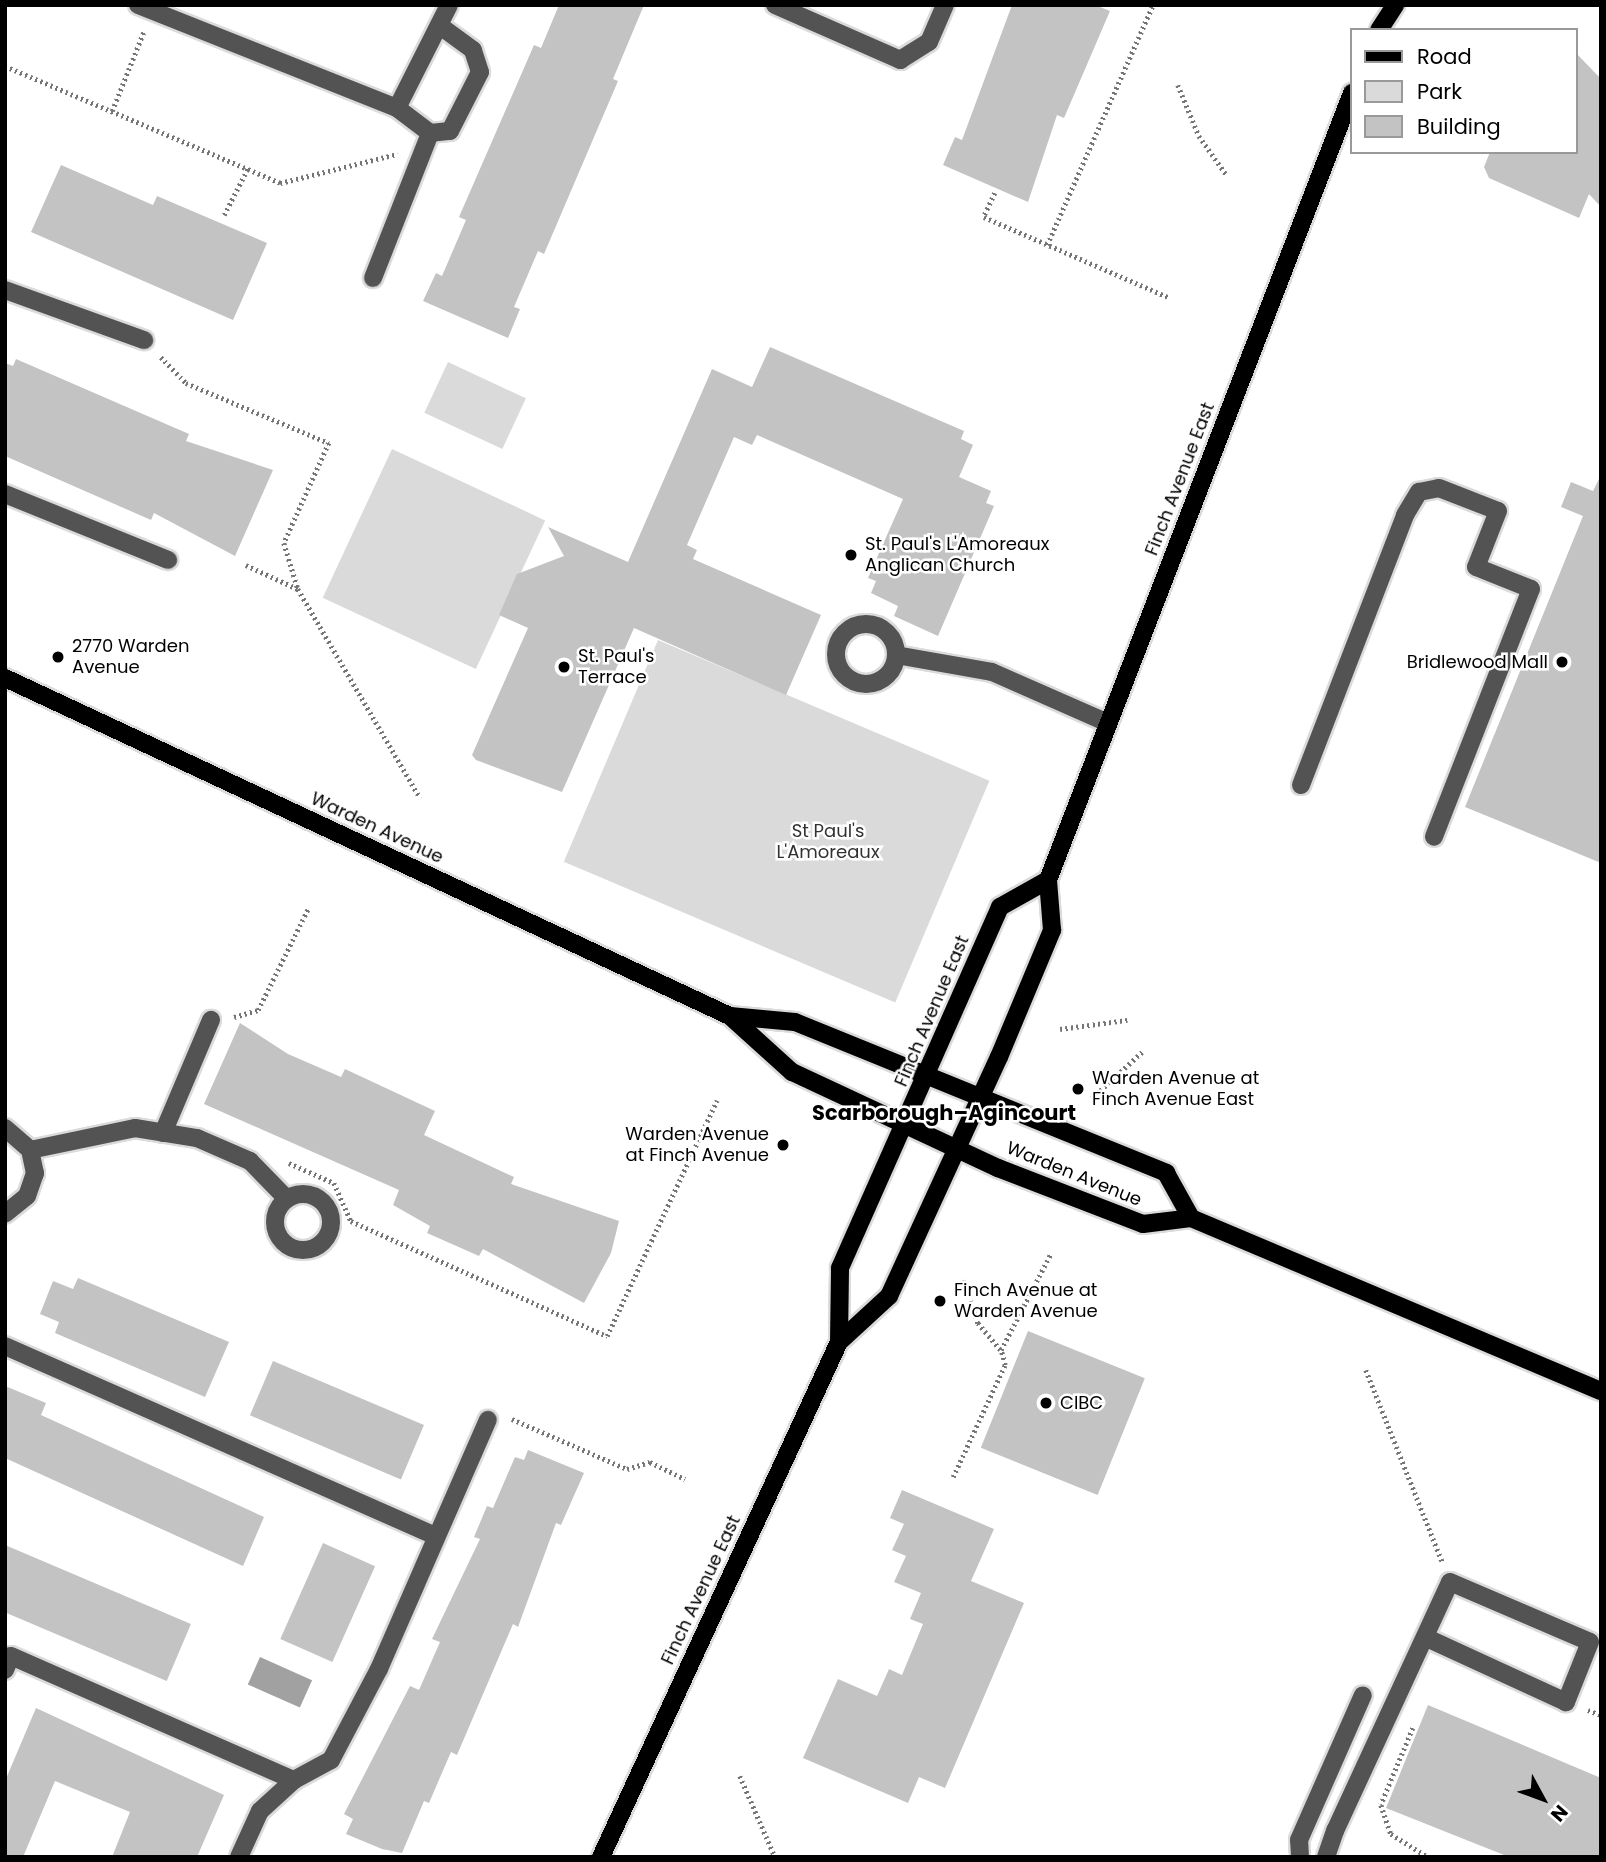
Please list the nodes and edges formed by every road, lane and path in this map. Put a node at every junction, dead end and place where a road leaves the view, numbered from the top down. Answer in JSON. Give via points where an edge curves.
{"nodes":[{"id":1,"x":449,"y":5,"type":"edge"},
{"id":2,"x":775,"y":5,"type":"edge"},
{"id":3,"x":945,"y":5,"type":"edge"},
{"id":4,"x":1153,"y":5,"type":"edge"},
{"id":5,"x":1377,"y":5,"type":"edge"},
{"id":6,"x":1395,"y":5,"type":"edge"},
{"id":7,"x":145,"y":8,"type":"edge"},
{"id":8,"x":439,"y":25,"type":"junction"},
{"id":9,"x":1377,"y":28,"type":"edge"},
{"id":10,"x":1378,"y":28,"type":"edge"},
{"id":11,"x":5,"y":66,"type":"edge"},
{"id":12,"x":1178,"y":85,"type":"dead end"},
{"id":13,"x":1350,"y":98,"type":"edge"},
{"id":14,"x":397,"y":108,"type":"junction"},
{"id":15,"x":112,"y":111,"type":"junction"},
{"id":16,"x":427,"y":140,"type":"junction"},
{"id":17,"x":248,"y":168,"type":"junction"},
{"id":18,"x":1226,"y":174,"type":"dead end"},
{"id":19,"x":995,"y":193,"type":"dead end"},
{"id":20,"x":224,"y":215,"type":"dead end"},
{"id":21,"x":1047,"y":245,"type":"junction"},
{"id":22,"x":373,"y":278,"type":"dead end"},
{"id":23,"x":5,"y":290,"type":"edge"},
{"id":24,"x":1170,"y":298,"type":"dead end"},
{"id":25,"x":144,"y":340,"type":"joint"},
{"id":26,"x":5,"y":494,"type":"edge"},
{"id":27,"x":168,"y":560,"type":"dead end"},
{"id":28,"x":246,"y":565,"type":"dead end"},
{"id":29,"x":298,"y":589,"type":"junction"},
{"id":30,"x":895,"y":655,"type":"dead end"},
{"id":31,"x":5,"y":678,"type":"edge"},
{"id":32,"x":1108,"y":723,"type":"junction"},
{"id":33,"x":1301,"y":785,"type":"dead end"},
{"id":34,"x":420,"y":798,"type":"dead end"},
{"id":35,"x":1434,"y":837,"type":"dead end"},
{"id":36,"x":1048,"y":880,"type":"junction"},
{"id":37,"x":309,"y":907,"type":"dead end"},
{"id":38,"x":730,"y":1016,"type":"junction"},
{"id":39,"x":211,"y":1020,"type":"dead end"},
{"id":40,"x":1127,"y":1020,"type":"dead end"},
{"id":41,"x":230,"y":1026,"type":"dead end"},
{"id":42,"x":1060,"y":1029,"type":"dead end"},
{"id":43,"x":1142,"y":1052,"type":"dead end"},
{"id":44,"x":926,"y":1077,"type":"junction"},
{"id":45,"x":1092,"y":1098,"type":"dead end"},
{"id":46,"x":717,"y":1100,"type":"dead end"},
{"id":47,"x":980,"y":1100,"type":"junction"},
{"id":48,"x":906,"y":1123,"type":"junction"},
{"id":49,"x":5,"y":1128,"type":"edge"},
{"id":50,"x":163,"y":1133,"type":"junction"},
{"id":51,"x":959,"y":1148,"type":"junction"},
{"id":52,"x":30,"y":1150,"type":"junction"},
{"id":53,"x":285,"y":1161,"type":"dead end"},
{"id":54,"x":286,"y":1198,"type":"dead end"},
{"id":55,"x":5,"y":1214,"type":"edge"},
{"id":56,"x":1191,"y":1218,"type":"junction"},
{"id":57,"x":1051,"y":1253,"type":"dead end"},
{"id":58,"x":963,"y":1280,"type":"dead end"},
{"id":59,"x":839,"y":1342,"type":"junction"},
{"id":60,"x":5,"y":1346,"type":"edge"},
{"id":61,"x":1001,"y":1350,"type":"junction"},
{"id":62,"x":1366,"y":1370,"type":"dead end"},
{"id":63,"x":1601,"y":1391,"type":"edge"},
{"id":64,"x":488,"y":1420,"type":"joint"},
{"id":65,"x":953,"y":1477,"type":"dead end"},
{"id":66,"x":685,"y":1479,"type":"dead end"},
{"id":67,"x":434,"y":1535,"type":"junction"},
{"id":68,"x":1450,"y":1582,"type":"junction"},
{"id":69,"x":1425,"y":1637,"type":"junction"},
{"id":70,"x":5,"y":1670,"type":"edge"},
{"id":71,"x":1363,"y":1695,"type":"dead end"},
{"id":72,"x":1416,"y":1719,"type":"dead end"},
{"id":73,"x":740,"y":1776,"type":"dead end"},
{"id":74,"x":294,"y":1780,"type":"junction"},
{"id":75,"x":239,"y":1857,"type":"edge"},
{"id":76,"x":601,"y":1857,"type":"edge"},
{"id":77,"x":775,"y":1857,"type":"edge"},
{"id":78,"x":1300,"y":1857,"type":"edge"},
{"id":79,"x":1326,"y":1857,"type":"edge"},
{"id":80,"x":1428,"y":1857,"type":"edge"}],
"edges":[{"from":1,"to":8,"type":"street"},
{"from":2,"to":3,"type":"street","via":[[900,60],[929,42]]},
{"from":4,"to":21,"type":"path"},
{"from":5,"to":9,"type":"main road"},
{"from":6,"to":10,"type":"main road"},
{"from":7,"to":14,"type":"street"},
{"from":7,"to":15,"type":"path"},
{"from":8,"to":14,"type":"street"},
{"from":8,"to":16,"type":"street","via":[[473,50],[480,72],[450,131]]},
{"from":11,"to":15,"type":"path"},
{"from":12,"to":18,"type":"path","via":[[1199,136]]},
{"from":13,"to":32,"type":"main road","name":"Finch Avenue East"},
{"from":14,"to":16,"type":"street"},
{"from":15,"to":17,"type":"path"},
{"from":16,"to":17,"type":"path","via":[[280,183]]},
{"from":16,"to":22,"type":"street"},
{"from":17,"to":20,"type":"path"},
{"from":19,"to":21,"type":"path","via":[[984,217]]},
{"from":21,"to":24,"type":"path"},
{"from":23,"to":25,"type":"street"},
{"from":25,"to":29,"type":"path","via":[[186,383],[328,443],[284,543]]},
{"from":26,"to":27,"type":"street"},
{"from":28,"to":29,"type":"path"},
{"from":29,"to":34,"type":"path"},
{"from":30,"to":32,"type":"street","via":[[992,673]]},
{"from":31,"to":38,"type":"main road","name":"Warden Avenue"},
{"from":32,"to":36,"type":"main road","name":"Finch Avenue East"},
{"from":33,"to":35,"type":"street","via":[[1405,514],[1419,492],[1451,493],[1498,511],[1476,567],[1531,589]]},
{"from":36,"to":44,"type":"main road","name":"Finch Avenue East","via":[[1000,907]]},
{"from":36,"to":47,"type":"main road","name":"Finch Avenue East","via":[[1052,930]]},
{"from":37,"to":41,"type":"path","via":[[258,1010],[235,1015]]},
{"from":38,"to":44,"type":"main road","name":"Warden Avenue","via":[[795,1022]]},
{"from":38,"to":48,"type":"main road","name":"Warden Avenue","via":[[792,1072]]},
{"from":39,"to":50,"type":"street"},
{"from":40,"to":42,"type":"path"},
{"from":43,"to":45,"type":"path"},
{"from":44,"to":47,"type":"main road","name":"Warden Avenue"},
{"from":44,"to":48,"type":"main road","name":"Finch Avenue East"},
{"from":46,"to":53,"type":"path","via":[[607,1336],[351,1221],[334,1184]]},
{"from":47,"to":51,"type":"main road","name":"Finch Avenue East"},
{"from":47,"to":56,"type":"main road","name":"Warden Avenue","via":[[1166,1173]]},
{"from":48,"to":51,"type":"main road","name":"Warden Avenue"},
{"from":48,"to":59,"type":"main road","name":"Finch Avenue East","via":[[840,1268]]},
{"from":49,"to":52,"type":"street"},
{"from":50,"to":52,"type":"street","via":[[135,1128]]},
{"from":50,"to":54,"type":"street","via":[[197,1138],[250,1161]]},
{"from":51,"to":56,"type":"main road","name":"Warden Avenue","via":[[1143,1224]]},
{"from":51,"to":59,"type":"main road","name":"Finch Avenue East","via":[[890,1296]]},
{"from":52,"to":55,"type":"street","via":[[35,1173],[27,1196]]},
{"from":56,"to":63,"type":"main road"},
{"from":57,"to":61,"type":"path"},
{"from":58,"to":61,"type":"path","via":[[978,1323]]},
{"from":59,"to":76,"type":"main road","name":"Finch Avenue East"},
{"from":60,"to":67,"type":"street"},
{"from":61,"to":65,"type":"path","via":[[1005,1365]]},
{"from":62,"to":68,"type":"path"},
{"from":64,"to":66,"type":"path","via":[[515,1419],[626,1469],[650,1462]]},
{"from":64,"to":67,"type":"street"},
{"from":67,"to":74,"type":"street","via":[[379,1669],[331,1760]]},
{"from":68,"to":69,"type":"street"},
{"from":68,"to":69,"type":"street","via":[[1590,1642],[1566,1702]]},
{"from":69,"to":79,"type":"street"},
{"from":70,"to":74,"type":"street","via":[[11,1656]]},
{"from":71,"to":78,"type":"street","via":[[1299,1840]]},
{"from":72,"to":80,"type":"path","via":[[1381,1805],[1391,1834]]},
{"from":73,"to":77,"type":"path"},
{"from":74,"to":75,"type":"street","via":[[260,1811]]}]}
